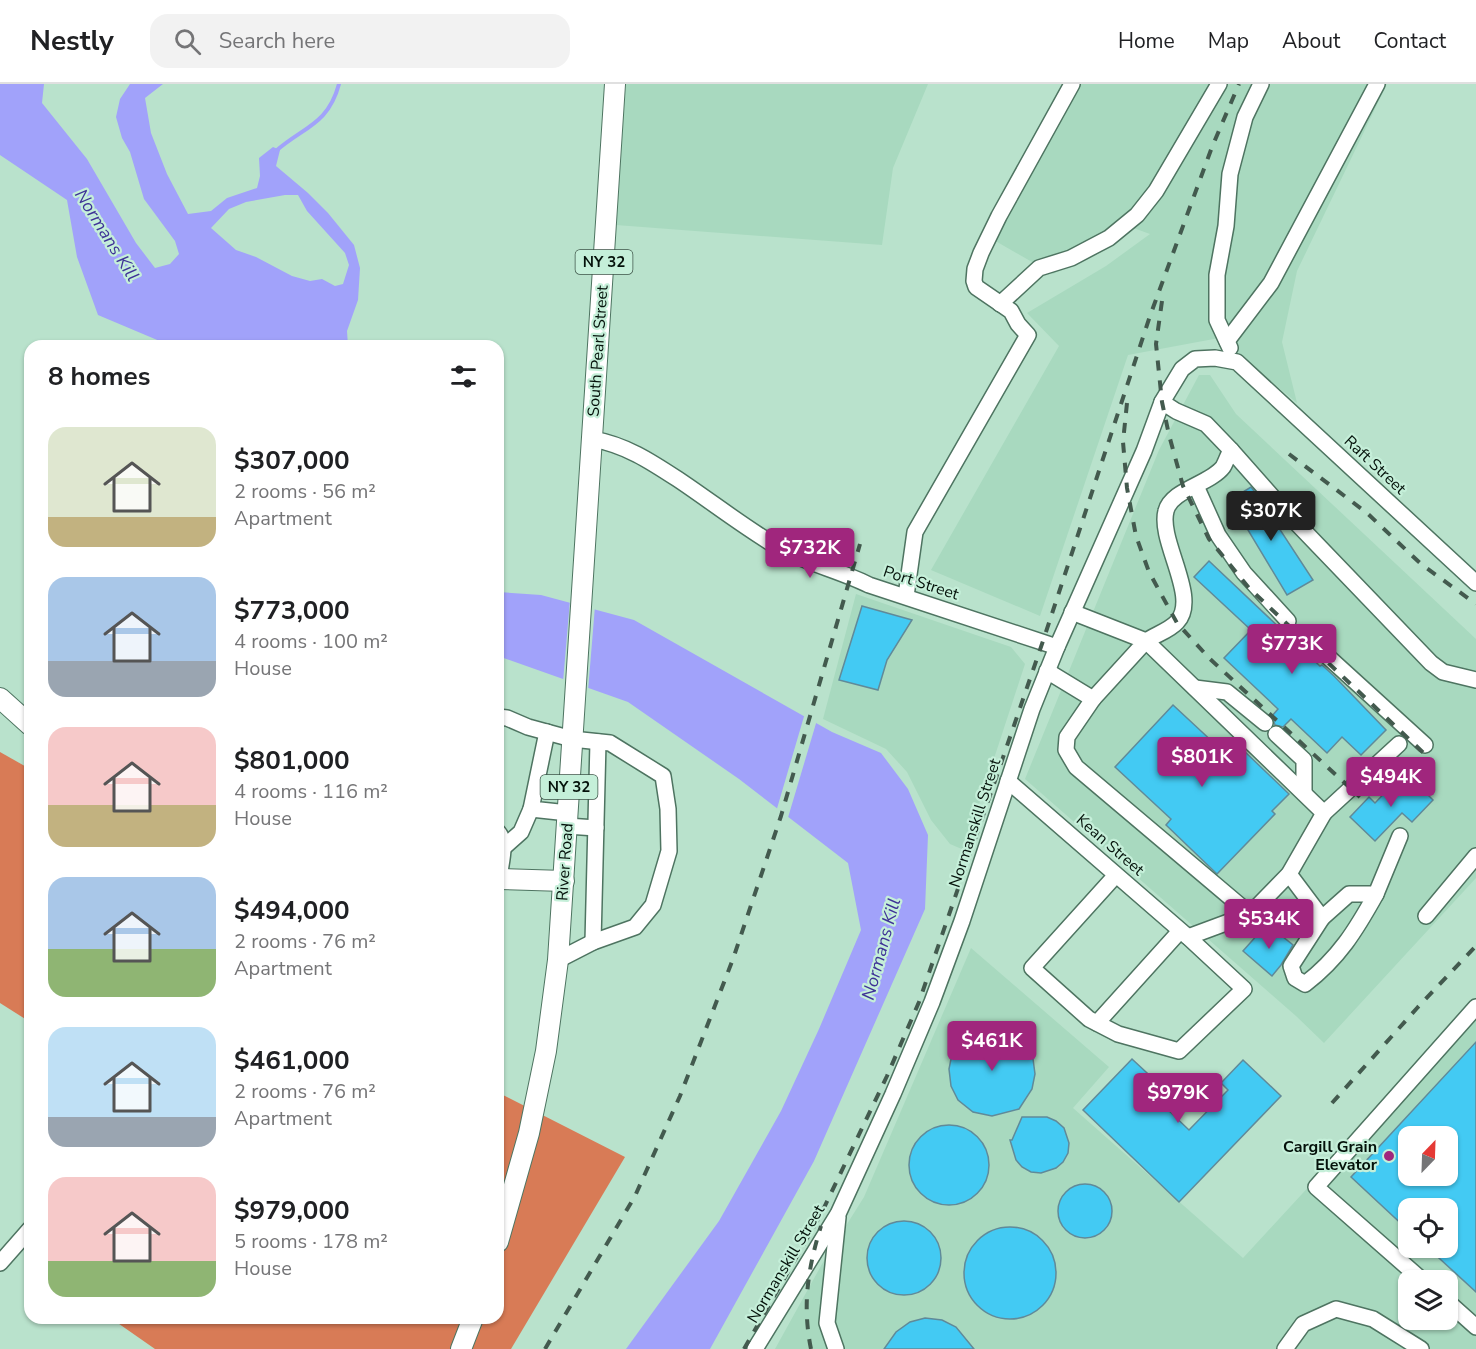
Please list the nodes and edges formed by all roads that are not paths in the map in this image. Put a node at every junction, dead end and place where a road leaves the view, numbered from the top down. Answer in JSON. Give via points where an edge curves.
{"nodes":[{"id":1,"x":615,"y":84,"type":"edge"},
{"id":2,"x":1072,"y":84,"type":"edge"},
{"id":3,"x":1219,"y":84,"type":"edge"},
{"id":4,"x":1261,"y":84,"type":"edge"},
{"id":5,"x":1377,"y":84,"type":"edge"},
{"id":6,"x":1000,"y":304,"type":"junction"},
{"id":7,"x":1227,"y":341,"type":"junction"},
{"id":8,"x":1237,"y":362,"type":"junction"},
{"id":9,"x":1162,"y":402,"type":"junction"},
{"id":10,"x":592,"y":439,"type":"junction"},
{"id":11,"x":1231,"y":450,"type":"junction"},
{"id":12,"x":1196,"y":486,"type":"junction"},
{"id":13,"x":1476,"y":583,"type":"edge"},
{"id":14,"x":906,"y":596,"type":"junction"},
{"id":15,"x":1072,"y":612,"type":"junction"},
{"id":16,"x":1288,"y":621,"type":"dead end"},
{"id":17,"x":1304,"y":635,"type":"dead end"},
{"id":18,"x":1146,"y":640,"type":"junction"},
{"id":19,"x":1057,"y":647,"type":"junction"},
{"id":20,"x":1047,"y":671,"type":"junction"},
{"id":21,"x":1476,"y":681,"type":"edge"},
{"id":22,"x":1195,"y":688,"type":"junction"},
{"id":23,"x":0,"y":698,"type":"edge"},
{"id":24,"x":1093,"y":699,"type":"junction"},
{"id":25,"x":504,"y":718,"type":"edge"},
{"id":26,"x":24,"y":720,"type":"edge"},
{"id":27,"x":547,"y":732,"type":"junction"},
{"id":28,"x":572,"y":738,"type":"junction"},
{"id":29,"x":598,"y":742,"type":"junction"},
{"id":30,"x":1400,"y":744,"type":"dead end"},
{"id":31,"x":1425,"y":745,"type":"dead end"},
{"id":32,"x":1008,"y":781,"type":"junction"},
{"id":33,"x":1304,"y":793,"type":"junction"},
{"id":34,"x":531,"y":809,"type":"junction"},
{"id":35,"x":1324,"y":813,"type":"junction"},
{"id":36,"x":567,"y":820,"type":"junction"},
{"id":37,"x":596,"y":828,"type":"junction"},
{"id":38,"x":1400,"y":836,"type":"dead end"},
{"id":39,"x":504,"y":847,"type":"edge"},
{"id":40,"x":1476,"y":856,"type":"edge"},
{"id":41,"x":1288,"y":874,"type":"junction"},
{"id":42,"x":1116,"y":875,"type":"junction"},
{"id":43,"x":504,"y":879,"type":"edge"},
{"id":44,"x":564,"y":881,"type":"junction"},
{"id":45,"x":1376,"y":894,"type":"junction"},
{"id":46,"x":1250,"y":914,"type":"junction"},
{"id":47,"x":1426,"y":916,"type":"dead end"},
{"id":48,"x":1322,"y":918,"type":"junction"},
{"id":49,"x":1184,"y":934,"type":"junction"},
{"id":50,"x":593,"y":942,"type":"junction"},
{"id":51,"x":558,"y":960,"type":"junction"},
{"id":52,"x":1476,"y":1007,"type":"edge"},
{"id":53,"x":1097,"y":1023,"type":"junction"},
{"id":54,"x":838,"y":1214,"type":"junction"},
{"id":55,"x":504,"y":1221,"type":"edge"},
{"id":56,"x":24,"y":1236,"type":"edge"},
{"id":57,"x":0,"y":1263,"type":"edge"},
{"id":58,"x":1410,"y":1270,"type":"edge"},
{"id":59,"x":1458,"y":1311,"type":"edge"},
{"id":60,"x":471,"y":1324,"type":"edge"},
{"id":61,"x":1476,"y":1327,"type":"edge"},
{"id":62,"x":461,"y":1349,"type":"edge"},
{"id":63,"x":755,"y":1349,"type":"edge"},
{"id":64,"x":836,"y":1349,"type":"edge"},
{"id":65,"x":1285,"y":1349,"type":"edge"},
{"id":66,"x":1422,"y":1349,"type":"edge"}],
"edges":[{"from":1,"to":10,"type":"main road","name":"South Pearl Street","number":"NY 32"},
{"from":2,"to":6,"type":"street","via":[[999,216],[975,269],[976,287]]},
{"from":3,"to":6,"type":"street","via":[[1156,191],[1137,214],[1109,238],[1071,258],[1039,268]]},
{"from":4,"to":7,"type":"street","via":[[1245,117],[1230,174],[1217,275],[1217,320]]},
{"from":5,"to":7,"type":"street","via":[[1270,283]]},
{"from":6,"to":14,"type":"street","via":[[1011,310],[1028,335],[915,532]]},
{"from":7,"to":8,"type":"street"},
{"from":8,"to":9,"type":"street","name":"Normanskill Street","via":[[1196,359],[1182,369]]},
{"from":8,"to":13,"type":"street","name":"Raft Street"},
{"from":9,"to":11,"type":"street","via":[[1206,424]]},
{"from":9,"to":15,"type":"street","name":"Normanskill Street"},
{"from":10,"to":14,"type":"street","name":"Port Street","via":[[620,445],[648,459],[778,547]]},
{"from":10,"to":28,"type":"main road","name":"River Road","number":"NY 32"},
{"from":11,"to":12,"type":"street","via":[[1222,467]]},
{"from":11,"to":21,"type":"street","via":[[1431,663],[1443,672]]},
{"from":12,"to":16,"type":"street","via":[[1218,535],[1244,573]]},
{"from":12,"to":18,"type":"street","via":[[1171,500],[1166,511],[1165,528],[1182,588],[1184,612],[1177,623]]},
{"from":14,"to":19,"type":"street","name":"Port Street"},
{"from":15,"to":18,"type":"street"},
{"from":15,"to":19,"type":"street","name":"Normanskill Street"},
{"from":17,"to":31,"type":"street"},
{"from":18,"to":22,"type":"street"},
{"from":18,"to":24,"type":"street"},
{"from":19,"to":20,"type":"street","name":"Normanskill Street"},
{"from":20,"to":24,"type":"street"},
{"from":20,"to":32,"type":"street","name":"Normanskill Street"},
{"from":22,"to":33,"type":"street"},
{"from":22,"to":33,"type":"street","via":[[1227,692],[1304,760]]},
{"from":23,"to":26,"type":"main road"},
{"from":24,"to":46,"type":"street","via":[[1067,737],[1066,750],[1076,767]]},
{"from":25,"to":27,"type":"street"},
{"from":27,"to":28,"type":"street"},
{"from":27,"to":34,"type":"street"},
{"from":28,"to":29,"type":"street"},
{"from":28,"to":36,"type":"main road","name":"River Road","number":"NY 32"},
{"from":29,"to":37,"type":"street"},
{"from":29,"to":50,"type":"street","via":[[610,743],[663,776],[669,851],[653,905],[635,927]]},
{"from":30,"to":35,"type":"street"},
{"from":32,"to":42,"type":"street","name":"Kean Street"},
{"from":32,"to":54,"type":"street","name":"Normanskill Street","via":[[932,1002]]},
{"from":33,"to":35,"type":"street"},
{"from":34,"to":36,"type":"street"},
{"from":34,"to":39,"type":"street","via":[[521,832]]},
{"from":35,"to":41,"type":"street"},
{"from":36,"to":37,"type":"street"},
{"from":36,"to":44,"type":"main road","name":"River Road","number":"NY 32"},
{"from":37,"to":50,"type":"street"},
{"from":38,"to":45,"type":"street"},
{"from":40,"to":47,"type":"street"},
{"from":41,"to":46,"type":"street"},
{"from":41,"to":48,"type":"street"},
{"from":42,"to":49,"type":"street","name":"Kean Street"},
{"from":42,"to":53,"type":"street","via":[[1032,968]]},
{"from":43,"to":44,"type":"main road"},
{"from":44,"to":51,"type":"main road","name":"River Road"},
{"from":45,"to":48,"type":"street","via":[[1349,894]]},
{"from":45,"to":48,"type":"street","via":[[1351,938],[1305,984],[1294,978],[1291,966]]},
{"from":46,"to":49,"type":"street"},
{"from":49,"to":53,"type":"street"},
{"from":49,"to":53,"type":"street","name":"Kean Street","via":[[1244,989],[1179,1051],[1118,1034]]},
{"from":50,"to":51,"type":"street"},
{"from":51,"to":55,"type":"main road","name":"River Road","via":[[546,1051],[529,1133]]},
{"from":52,"to":58,"type":"street","via":[[1316,1187]]},
{"from":54,"to":63,"type":"street","name":"Normanskill Street"},
{"from":54,"to":64,"type":"street","via":[[827,1323]]},
{"from":56,"to":57,"type":"street"},
{"from":59,"to":61,"type":"street"},
{"from":60,"to":62,"type":"main road"},
{"from":65,"to":66,"type":"street","via":[[1303,1324],[1336,1309],[1373,1318]]}]}
